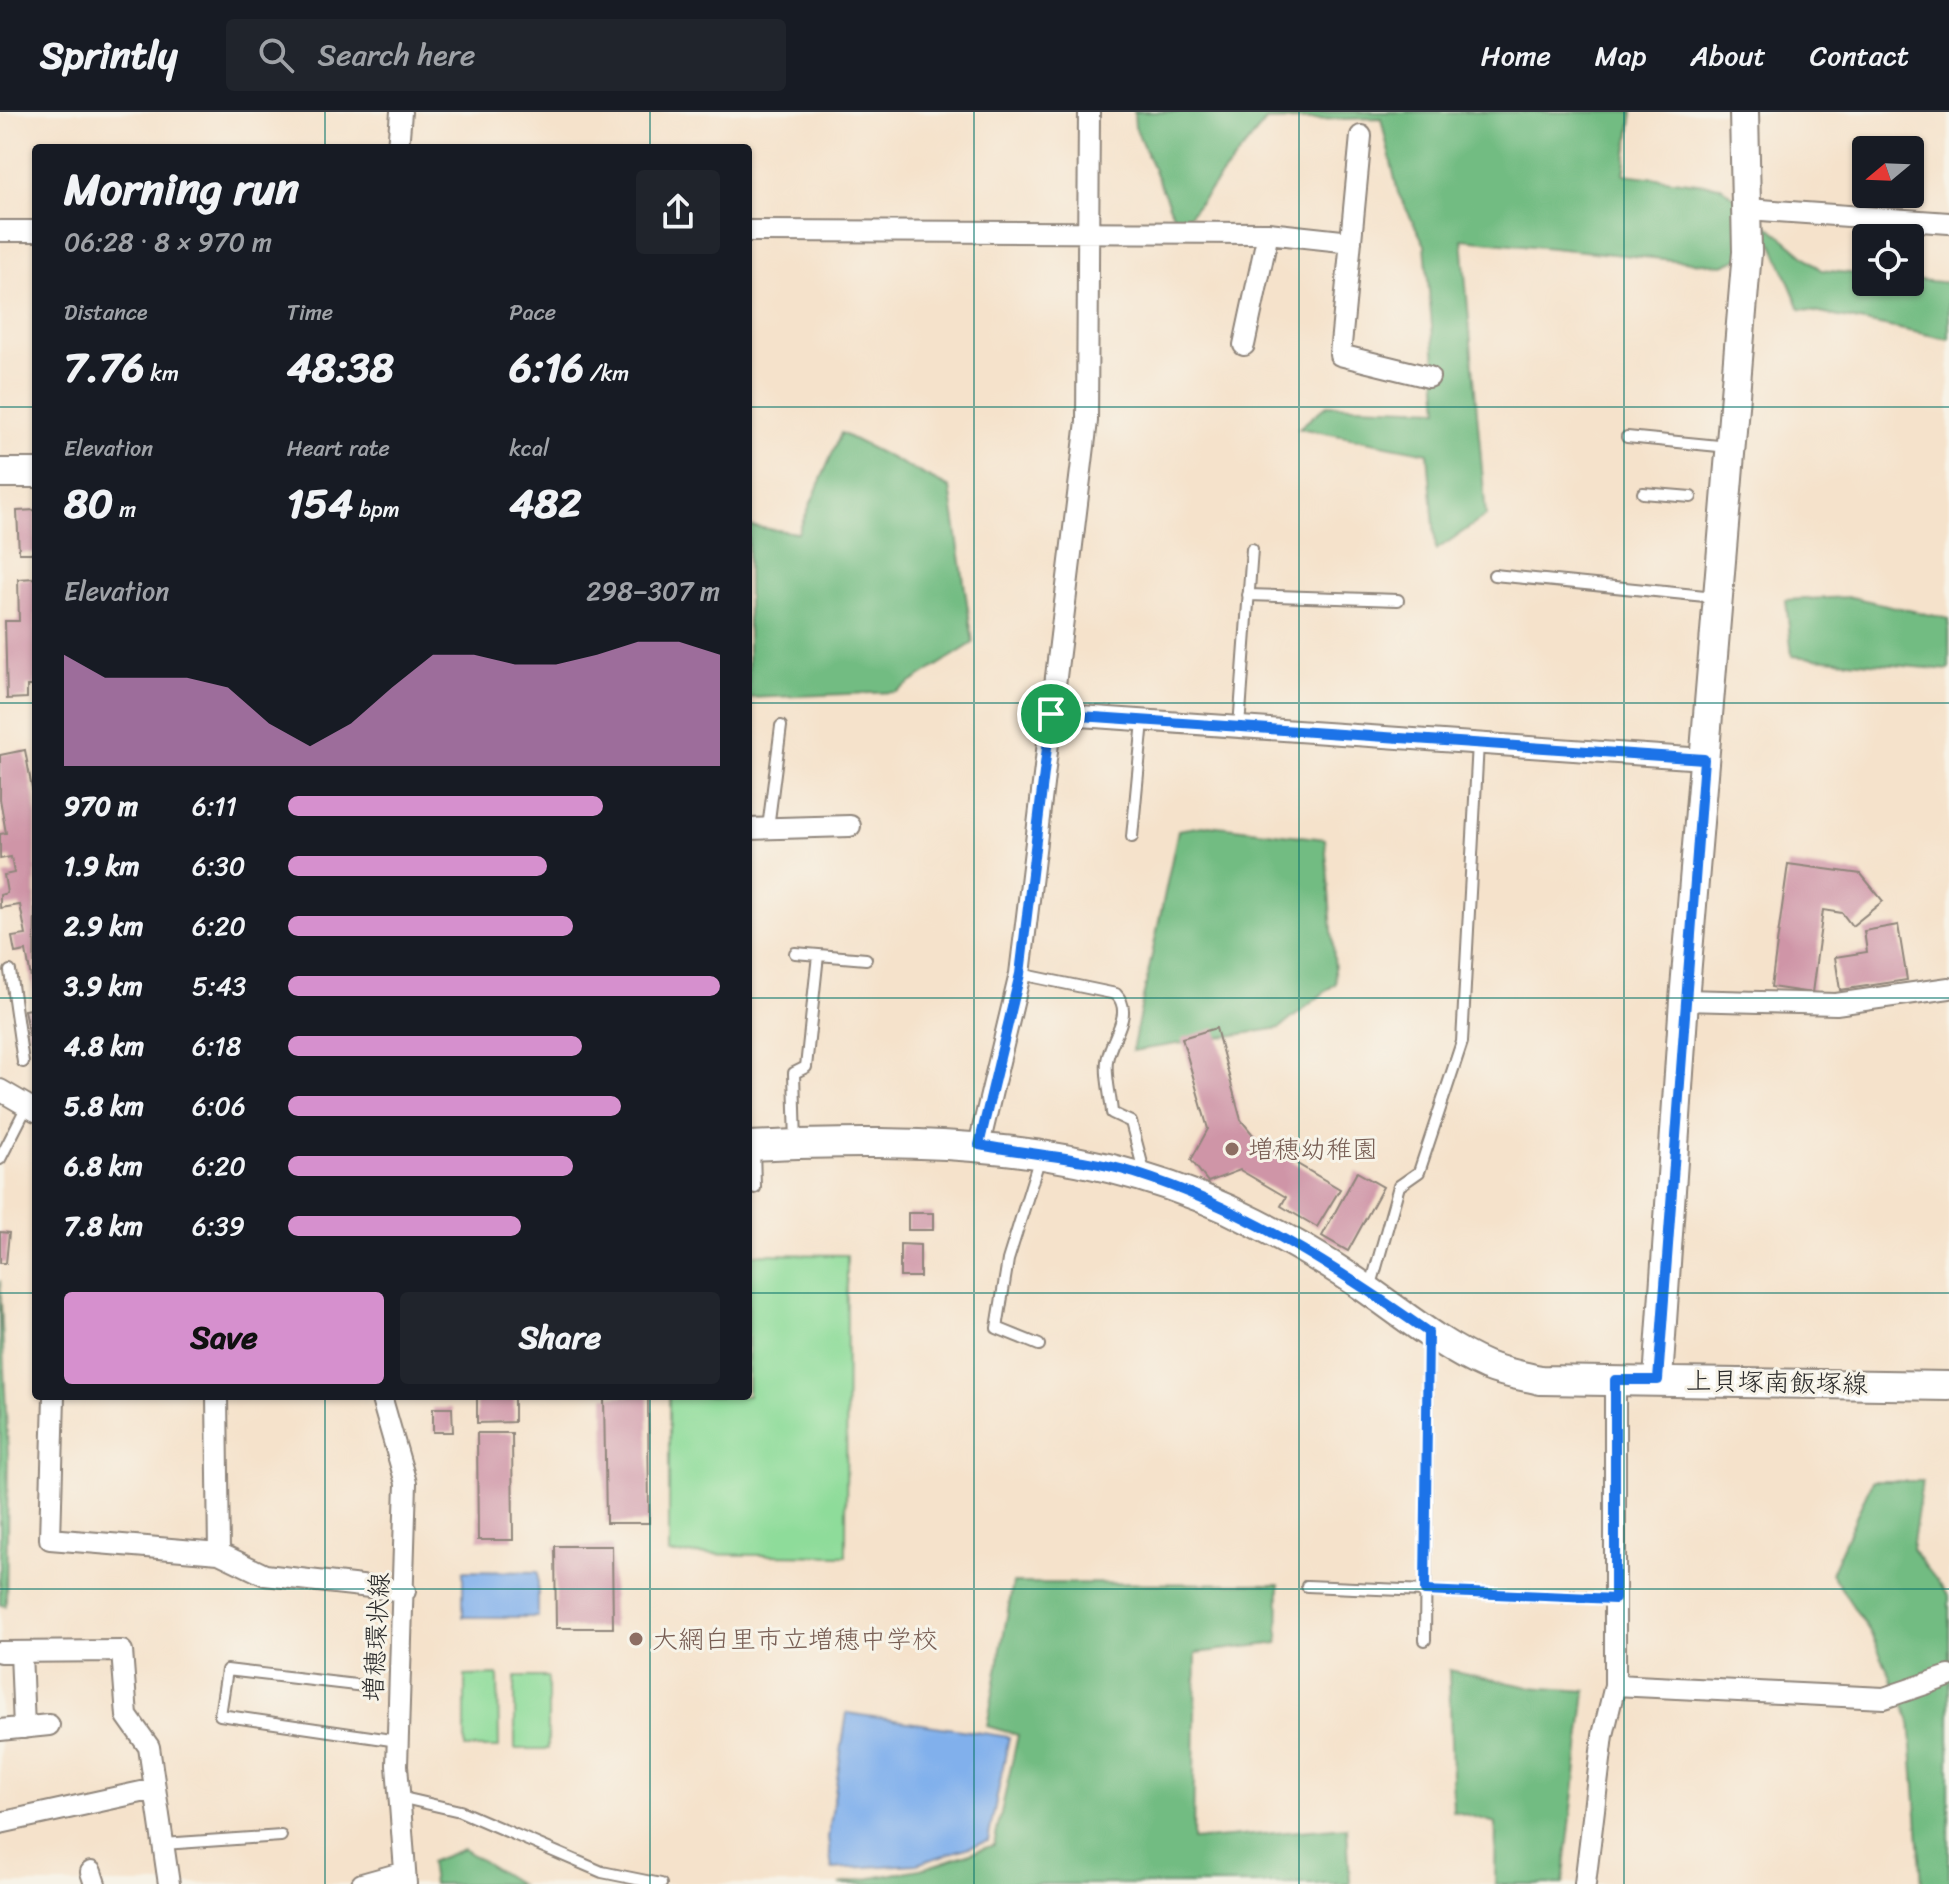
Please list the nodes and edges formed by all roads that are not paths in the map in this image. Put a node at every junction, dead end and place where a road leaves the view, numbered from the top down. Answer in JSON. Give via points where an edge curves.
{"nodes":[{"id":1,"x":401,"y":112,"type":"edge"},
{"id":2,"x":1089,"y":112,"type":"edge"},
{"id":3,"x":1744,"y":112,"type":"edge"},
{"id":4,"x":1361,"y":136,"type":"dead end"},
{"id":5,"x":398,"y":144,"type":"edge"},
{"id":6,"x":1747,"y":209,"type":"junction"},
{"id":7,"x":1949,"y":223,"type":"edge"},
{"id":8,"x":1090,"y":230,"type":"junction"},
{"id":9,"x":0,"y":231,"type":"edge"},
{"id":10,"x":32,"y":231,"type":"edge"},
{"id":11,"x":752,"y":231,"type":"edge"},
{"id":12,"x":1268,"y":233,"type":"junction"},
{"id":13,"x":1351,"y":242,"type":"junction"},
{"id":14,"x":1244,"y":345,"type":"dead end"},
{"id":15,"x":1429,"y":377,"type":"dead end"},
{"id":16,"x":1627,"y":437,"type":"dead end"},
{"id":17,"x":1731,"y":447,"type":"junction"},
{"id":18,"x":0,"y":473,"type":"edge"},
{"id":19,"x":32,"y":473,"type":"edge"},
{"id":20,"x":1643,"y":493,"type":"dead end"},
{"id":21,"x":1691,"y":497,"type":"dead end"},
{"id":22,"x":1252,"y":549,"type":"dead end"},
{"id":23,"x":1494,"y":575,"type":"dead end"},
{"id":24,"x":1248,"y":595,"type":"junction"},
{"id":25,"x":1717,"y":597,"type":"junction"},
{"id":26,"x":1398,"y":600,"type":"dead end"},
{"id":27,"x":1051,"y":714,"type":"junction"},
{"id":28,"x":1143,"y":721,"type":"junction"},
{"id":29,"x":781,"y":726,"type":"dead end"},
{"id":30,"x":1239,"y":727,"type":"junction"},
{"id":31,"x":1478,"y":742,"type":"junction"},
{"id":32,"x":1704,"y":759,"type":"junction"},
{"id":33,"x":850,"y":826,"type":"dead end"},
{"id":34,"x":758,"y":829,"type":"edge"},
{"id":35,"x":1132,"y":837,"type":"dead end"},
{"id":36,"x":795,"y":953,"type":"dead end"},
{"id":37,"x":818,"y":955,"type":"junction"},
{"id":38,"x":866,"y":959,"type":"dead end"},
{"id":39,"x":10,"y":971,"type":"dead end"},
{"id":40,"x":1020,"y":974,"type":"junction"},
{"id":41,"x":1949,"y":988,"type":"edge"},
{"id":42,"x":1684,"y":1000,"type":"junction"},
{"id":43,"x":0,"y":1004,"type":"edge"},
{"id":44,"x":15,"y":1004,"type":"junction"},
{"id":45,"x":23,"y":1062,"type":"dead end"},
{"id":46,"x":0,"y":1090,"type":"edge"},
{"id":47,"x":31,"y":1108,"type":"edge"},
{"id":48,"x":979,"y":1145,"type":"junction"},
{"id":49,"x":752,"y":1146,"type":"edge"},
{"id":50,"x":797,"y":1146,"type":"junction"},
{"id":51,"x":752,"y":1156,"type":"edge"},
{"id":52,"x":1041,"y":1156,"type":"junction"},
{"id":53,"x":0,"y":1159,"type":"edge"},
{"id":54,"x":1146,"y":1177,"type":"junction"},
{"id":55,"x":755,"y":1188,"type":"dead end"},
{"id":56,"x":1370,"y":1291,"type":"junction"},
{"id":57,"x":1428,"y":1332,"type":"junction"},
{"id":58,"x":1039,"y":1345,"type":"dead end"},
{"id":59,"x":1615,"y":1380,"type":"junction"},
{"id":60,"x":1658,"y":1380,"type":"junction"},
{"id":61,"x":1949,"y":1386,"type":"edge"},
{"id":62,"x":54,"y":1400,"type":"edge"},
{"id":63,"x":217,"y":1400,"type":"edge"},
{"id":64,"x":382,"y":1400,"type":"edge"},
{"id":65,"x":219,"y":1553,"type":"junction"},
{"id":66,"x":1307,"y":1586,"type":"dead end"},
{"id":67,"x":405,"y":1591,"type":"junction"},
{"id":68,"x":1425,"y":1591,"type":"junction"},
{"id":69,"x":1615,"y":1599,"type":"junction"},
{"id":70,"x":1425,"y":1640,"type":"dead end"},
{"id":71,"x":10,"y":1652,"type":"edge"},
{"id":72,"x":1949,"y":1676,"type":"edge"},
{"id":73,"x":1615,"y":1685,"type":"junction"},
{"id":74,"x":373,"y":1687,"type":"dead end"},
{"id":75,"x":49,"y":1725,"type":"dead end"},
{"id":76,"x":24,"y":1728,"type":"junction"},
{"id":77,"x":0,"y":1730,"type":"edge"},
{"id":78,"x":398,"y":1741,"type":"junction"},
{"id":79,"x":155,"y":1789,"type":"junction"},
{"id":80,"x":399,"y":1797,"type":"junction"},
{"id":81,"x":0,"y":1823,"type":"edge"},
{"id":82,"x":281,"y":1836,"type":"dead end"},
{"id":83,"x":163,"y":1844,"type":"junction"},
{"id":84,"x":405,"y":1878,"type":"edge"},
{"id":85,"x":169,"y":1884,"type":"edge"},
{"id":86,"x":362,"y":1884,"type":"edge"},
{"id":87,"x":661,"y":1884,"type":"edge"},
{"id":88,"x":1585,"y":1884,"type":"edge"}],
"edges":[{"from":1,"to":5,"type":"street"},
{"from":2,"to":8,"type":"street"},
{"from":3,"to":6,"type":"street"},
{"from":4,"to":13,"type":"street"},
{"from":6,"to":7,"type":"street"},
{"from":6,"to":17,"type":"street"},
{"from":8,"to":11,"type":"street"},
{"from":8,"to":12,"type":"street"},
{"from":8,"to":27,"type":"street","via":[[1087,421]]},
{"from":9,"to":10,"type":"street"},
{"from":12,"to":13,"type":"street"},
{"from":12,"to":14,"type":"street"},
{"from":13,"to":15,"type":"street","via":[[1340,355]]},
{"from":16,"to":17,"type":"lane"},
{"from":17,"to":25,"type":"street"},
{"from":18,"to":19,"type":"street"},
{"from":20,"to":21,"type":"lane"},
{"from":22,"to":24,"type":"lane"},
{"from":23,"to":25,"type":"lane"},
{"from":24,"to":26,"type":"lane"},
{"from":24,"to":30,"type":"lane"},
{"from":25,"to":32,"type":"street"},
{"from":27,"to":28,"type":"street"},
{"from":27,"to":40,"type":"street"},
{"from":28,"to":30,"type":"street"},
{"from":28,"to":35,"type":"lane"},
{"from":29,"to":34,"type":"lane"},
{"from":30,"to":31,"type":"street"},
{"from":31,"to":32,"type":"street"},
{"from":31,"to":56,"type":"lane","via":[[1462,1042],[1419,1172],[1399,1186]]},
{"from":32,"to":42,"type":"street"},
{"from":33,"to":34,"type":"street"},
{"from":36,"to":37,"type":"lane"},
{"from":37,"to":38,"type":"lane"},
{"from":37,"to":50,"type":"lane","via":[[806,1067],[794,1073]]},
{"from":39,"to":44,"type":"lane"},
{"from":40,"to":48,"type":"street"},
{"from":40,"to":54,"type":"lane","via":[[1121,999],[1125,1011],[1107,1060],[1112,1113],[1131,1122]]},
{"from":41,"to":42,"type":"street","via":[[1836,1004]]},
{"from":42,"to":60,"type":"street"},
{"from":43,"to":44,"type":"lane"},
{"from":44,"to":45,"type":"lane"},
{"from":46,"to":47,"type":"street"},
{"from":47,"to":53,"type":"lane"},
{"from":48,"to":50,"type":"street","name":"上貝塚南飯塚線"},
{"from":48,"to":52,"type":"street","name":"上貝塚南飯塚線"},
{"from":49,"to":50,"type":"street","name":"上貝塚南飯塚線"},
{"from":51,"to":55,"type":"lane"},
{"from":52,"to":54,"type":"street","name":"上貝塚南飯塚線"},
{"from":52,"to":58,"type":"lane","via":[[1008,1260],[997,1328]]},
{"from":54,"to":56,"type":"street","name":"上貝塚南飯塚線","via":[[1256,1223]]},
{"from":56,"to":57,"type":"street","name":"上貝塚南飯塚線"},
{"from":57,"to":59,"type":"street","name":"上貝塚南飯塚線","via":[[1488,1366],[1540,1380]]},
{"from":57,"to":68,"type":"lane"},
{"from":59,"to":60,"type":"street","name":"上貝塚南飯塚線"},
{"from":59,"to":69,"type":"street"},
{"from":60,"to":61,"type":"street","name":"上貝塚南飯塚線"},
{"from":62,"to":65,"type":"street","via":[[50,1539]]},
{"from":63,"to":65,"type":"street"},
{"from":64,"to":67,"type":"street","name":"増穂環状線","via":[[406,1483]]},
{"from":65,"to":67,"type":"street","via":[[265,1575]]},
{"from":66,"to":68,"type":"lane"},
{"from":67,"to":78,"type":"street","name":"増穂環状線"},
{"from":68,"to":69,"type":"lane"},
{"from":68,"to":70,"type":"lane"},
{"from":69,"to":73,"type":"street"},
{"from":71,"to":76,"type":"street"},
{"from":71,"to":79,"type":"street","via":[[122,1651],[127,1716],[149,1747]]},
{"from":72,"to":73,"type":"street","via":[[1884,1698]]},
{"from":73,"to":88,"type":"street","via":[[1603,1735]]},
{"from":74,"to":78,"type":"lane","via":[[227,1670],[220,1715]]},
{"from":75,"to":76,"type":"street"},
{"from":76,"to":77,"type":"street"},
{"from":78,"to":80,"type":"street","name":"増穂環状線"},
{"from":79,"to":81,"type":"street"},
{"from":79,"to":83,"type":"street"},
{"from":80,"to":84,"type":"street","name":"増穂環状線"},
{"from":80,"to":87,"type":"lane","via":[[460,1811],[602,1872]]},
{"from":82,"to":83,"type":"lane"},
{"from":83,"to":85,"type":"street"},
{"from":84,"to":86,"type":"street"}]}
